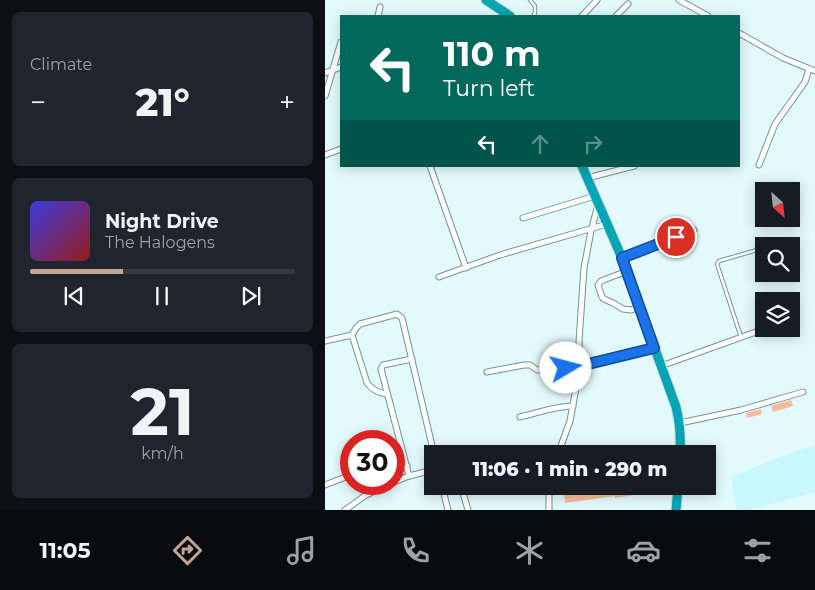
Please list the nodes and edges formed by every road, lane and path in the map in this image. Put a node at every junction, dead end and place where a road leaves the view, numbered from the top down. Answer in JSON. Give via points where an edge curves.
{"nodes":[{"id":1,"x":486,"y":0,"type":"edge"},
{"id":2,"x":530,"y":0,"type":"edge"},
{"id":3,"x":597,"y":0,"type":"edge"},
{"id":4,"x":679,"y":0,"type":"edge"},
{"id":5,"x":628,"y":4,"type":"dead end"},
{"id":6,"x":380,"y":7,"type":"dead end"},
{"id":7,"x":378,"y":15,"type":"edge"},
{"id":8,"x":508,"y":15,"type":"edge"},
{"id":9,"x":534,"y":15,"type":"edge"},
{"id":10,"x":583,"y":15,"type":"edge"},
{"id":11,"x":617,"y":15,"type":"edge"},
{"id":12,"x":706,"y":15,"type":"edge"},
{"id":13,"x":740,"y":34,"type":"edge"},
{"id":14,"x":340,"y":46,"type":"edge"},
{"id":15,"x":340,"y":67,"type":"edge"},
{"id":16,"x":809,"y":69,"type":"junction"},
{"id":17,"x":333,"y":70,"type":"junction"},
{"id":18,"x":815,"y":71,"type":"edge"},
{"id":19,"x":325,"y":73,"type":"edge"},
{"id":20,"x":325,"y":96,"type":"edge"},
{"id":21,"x":340,"y":148,"type":"edge"},
{"id":22,"x":325,"y":155,"type":"edge"},
{"id":23,"x":759,"y":165,"type":"dead end"},
{"id":24,"x":430,"y":167,"type":"edge"},
{"id":25,"x":582,"y":167,"type":"edge"},
{"id":26,"x":630,"y":167,"type":"edge"},
{"id":27,"x":586,"y":178,"type":"junction"},
{"id":28,"x":597,"y":200,"type":"junction"},
{"id":29,"x":523,"y":218,"type":"dead end"},
{"id":30,"x":607,"y":224,"type":"junction"},
{"id":31,"x":694,"y":230,"type":"dead end"},
{"id":32,"x":755,"y":251,"type":"edge"},
{"id":33,"x":622,"y":258,"type":"junction"},
{"id":34,"x":466,"y":268,"type":"junction"},
{"id":35,"x":627,"y":271,"type":"junction"},
{"id":36,"x":439,"y":278,"type":"dead end"},
{"id":37,"x":639,"y":307,"type":"junction"},
{"id":38,"x":755,"y":332,"type":"edge"},
{"id":39,"x":352,"y":335,"type":"junction"},
{"id":40,"x":741,"y":337,"type":"junction"},
{"id":41,"x":325,"y":341,"type":"edge"},
{"id":42,"x":654,"y":348,"type":"junction"},
{"id":43,"x":411,"y":359,"type":"junction"},
{"id":44,"x":580,"y":366,"type":"junction"},
{"id":45,"x":661,"y":366,"type":"junction"},
{"id":46,"x":487,"y":372,"type":"dead end"},
{"id":47,"x":803,"y":392,"type":"dead end"},
{"id":48,"x":387,"y":394,"type":"junction"},
{"id":49,"x":573,"y":406,"type":"junction"},
{"id":50,"x":520,"y":417,"type":"dead end"},
{"id":51,"x":680,"y":423,"type":"junction"},
{"id":52,"x":432,"y":445,"type":"edge"},
{"id":53,"x":561,"y":445,"type":"edge"},
{"id":54,"x":681,"y":445,"type":"edge"},
{"id":55,"x":407,"y":466,"type":"joint"},
{"id":56,"x":424,"y":472,"type":"edge"},
{"id":57,"x":409,"y":476,"type":"junction"},
{"id":58,"x":405,"y":478,"type":"edge"},
{"id":59,"x":340,"y":479,"type":"edge"},
{"id":60,"x":325,"y":485,"type":"edge"},
{"id":61,"x":366,"y":495,"type":"edge"},
{"id":62,"x":445,"y":495,"type":"edge"},
{"id":63,"x":464,"y":495,"type":"edge"},
{"id":64,"x":549,"y":495,"type":"edge"},
{"id":65,"x":677,"y":495,"type":"edge"},
{"id":66,"x":345,"y":510,"type":"edge"},
{"id":67,"x":449,"y":510,"type":"edge"},
{"id":68,"x":468,"y":510,"type":"edge"},
{"id":69,"x":549,"y":510,"type":"edge"},
{"id":70,"x":676,"y":510,"type":"edge"}],
"edges":[{"from":1,"to":8,"type":"highway"},
{"from":2,"to":9,"type":"lane","via":[[535,6]]},
{"from":3,"to":10,"type":"street"},
{"from":4,"to":12,"type":"street"},
{"from":5,"to":11,"type":"street"},
{"from":6,"to":7,"type":"street"},
{"from":13,"to":16,"type":"street"},
{"from":14,"to":17,"type":"street"},
{"from":15,"to":17,"type":"street"},
{"from":16,"to":18,"type":"street"},
{"from":16,"to":23,"type":"street","via":[[805,82],[775,124]]},
{"from":17,"to":19,"type":"street"},
{"from":17,"to":20,"type":"street"},
{"from":21,"to":22,"type":"street"},
{"from":24,"to":34,"type":"street"},
{"from":25,"to":27,"type":"highway"},
{"from":26,"to":27,"type":"street"},
{"from":27,"to":28,"type":"highway"},
{"from":28,"to":29,"type":"street"},
{"from":28,"to":30,"type":"highway"},
{"from":28,"to":44,"type":"street","via":[[584,268]]},
{"from":30,"to":33,"type":"highway"},
{"from":30,"to":34,"type":"street"},
{"from":31,"to":33,"type":"street"},
{"from":32,"to":40,"type":"lane","via":[[717,262]]},
{"from":33,"to":35,"type":"highway"},
{"from":34,"to":36,"type":"street"},
{"from":35,"to":37,"type":"highway"},
{"from":35,"to":37,"type":"street","via":[[598,285],[602,297],[623,309]]},
{"from":37,"to":42,"type":"highway"},
{"from":38,"to":40,"type":"street"},
{"from":39,"to":41,"type":"street"},
{"from":39,"to":43,"type":"street","via":[[360,324],[397,314],[402,318]]},
{"from":39,"to":48,"type":"street","via":[[367,383],[379,394]]},
{"from":40,"to":45,"type":"street"},
{"from":42,"to":44,"type":"street"},
{"from":42,"to":45,"type":"highway"},
{"from":43,"to":48,"type":"street","via":[[381,367]]},
{"from":43,"to":52,"type":"street"},
{"from":44,"to":46,"type":"street","via":[[537,370],[524,365]]},
{"from":44,"to":49,"type":"street"},
{"from":45,"to":51,"type":"highway"},
{"from":47,"to":51,"type":"street"},
{"from":48,"to":55,"type":"street"},
{"from":49,"to":50,"type":"street","via":[[551,408]]},
{"from":49,"to":53,"type":"street"},
{"from":51,"to":54,"type":"highway"},
{"from":55,"to":57,"type":"street"},
{"from":56,"to":57,"type":"street"},
{"from":57,"to":58,"type":"street"},
{"from":59,"to":60,"type":"street"},
{"from":61,"to":66,"type":"street"},
{"from":62,"to":67,"type":"street"},
{"from":63,"to":68,"type":"street"},
{"from":64,"to":69,"type":"street"},
{"from":65,"to":70,"type":"highway"}]}
